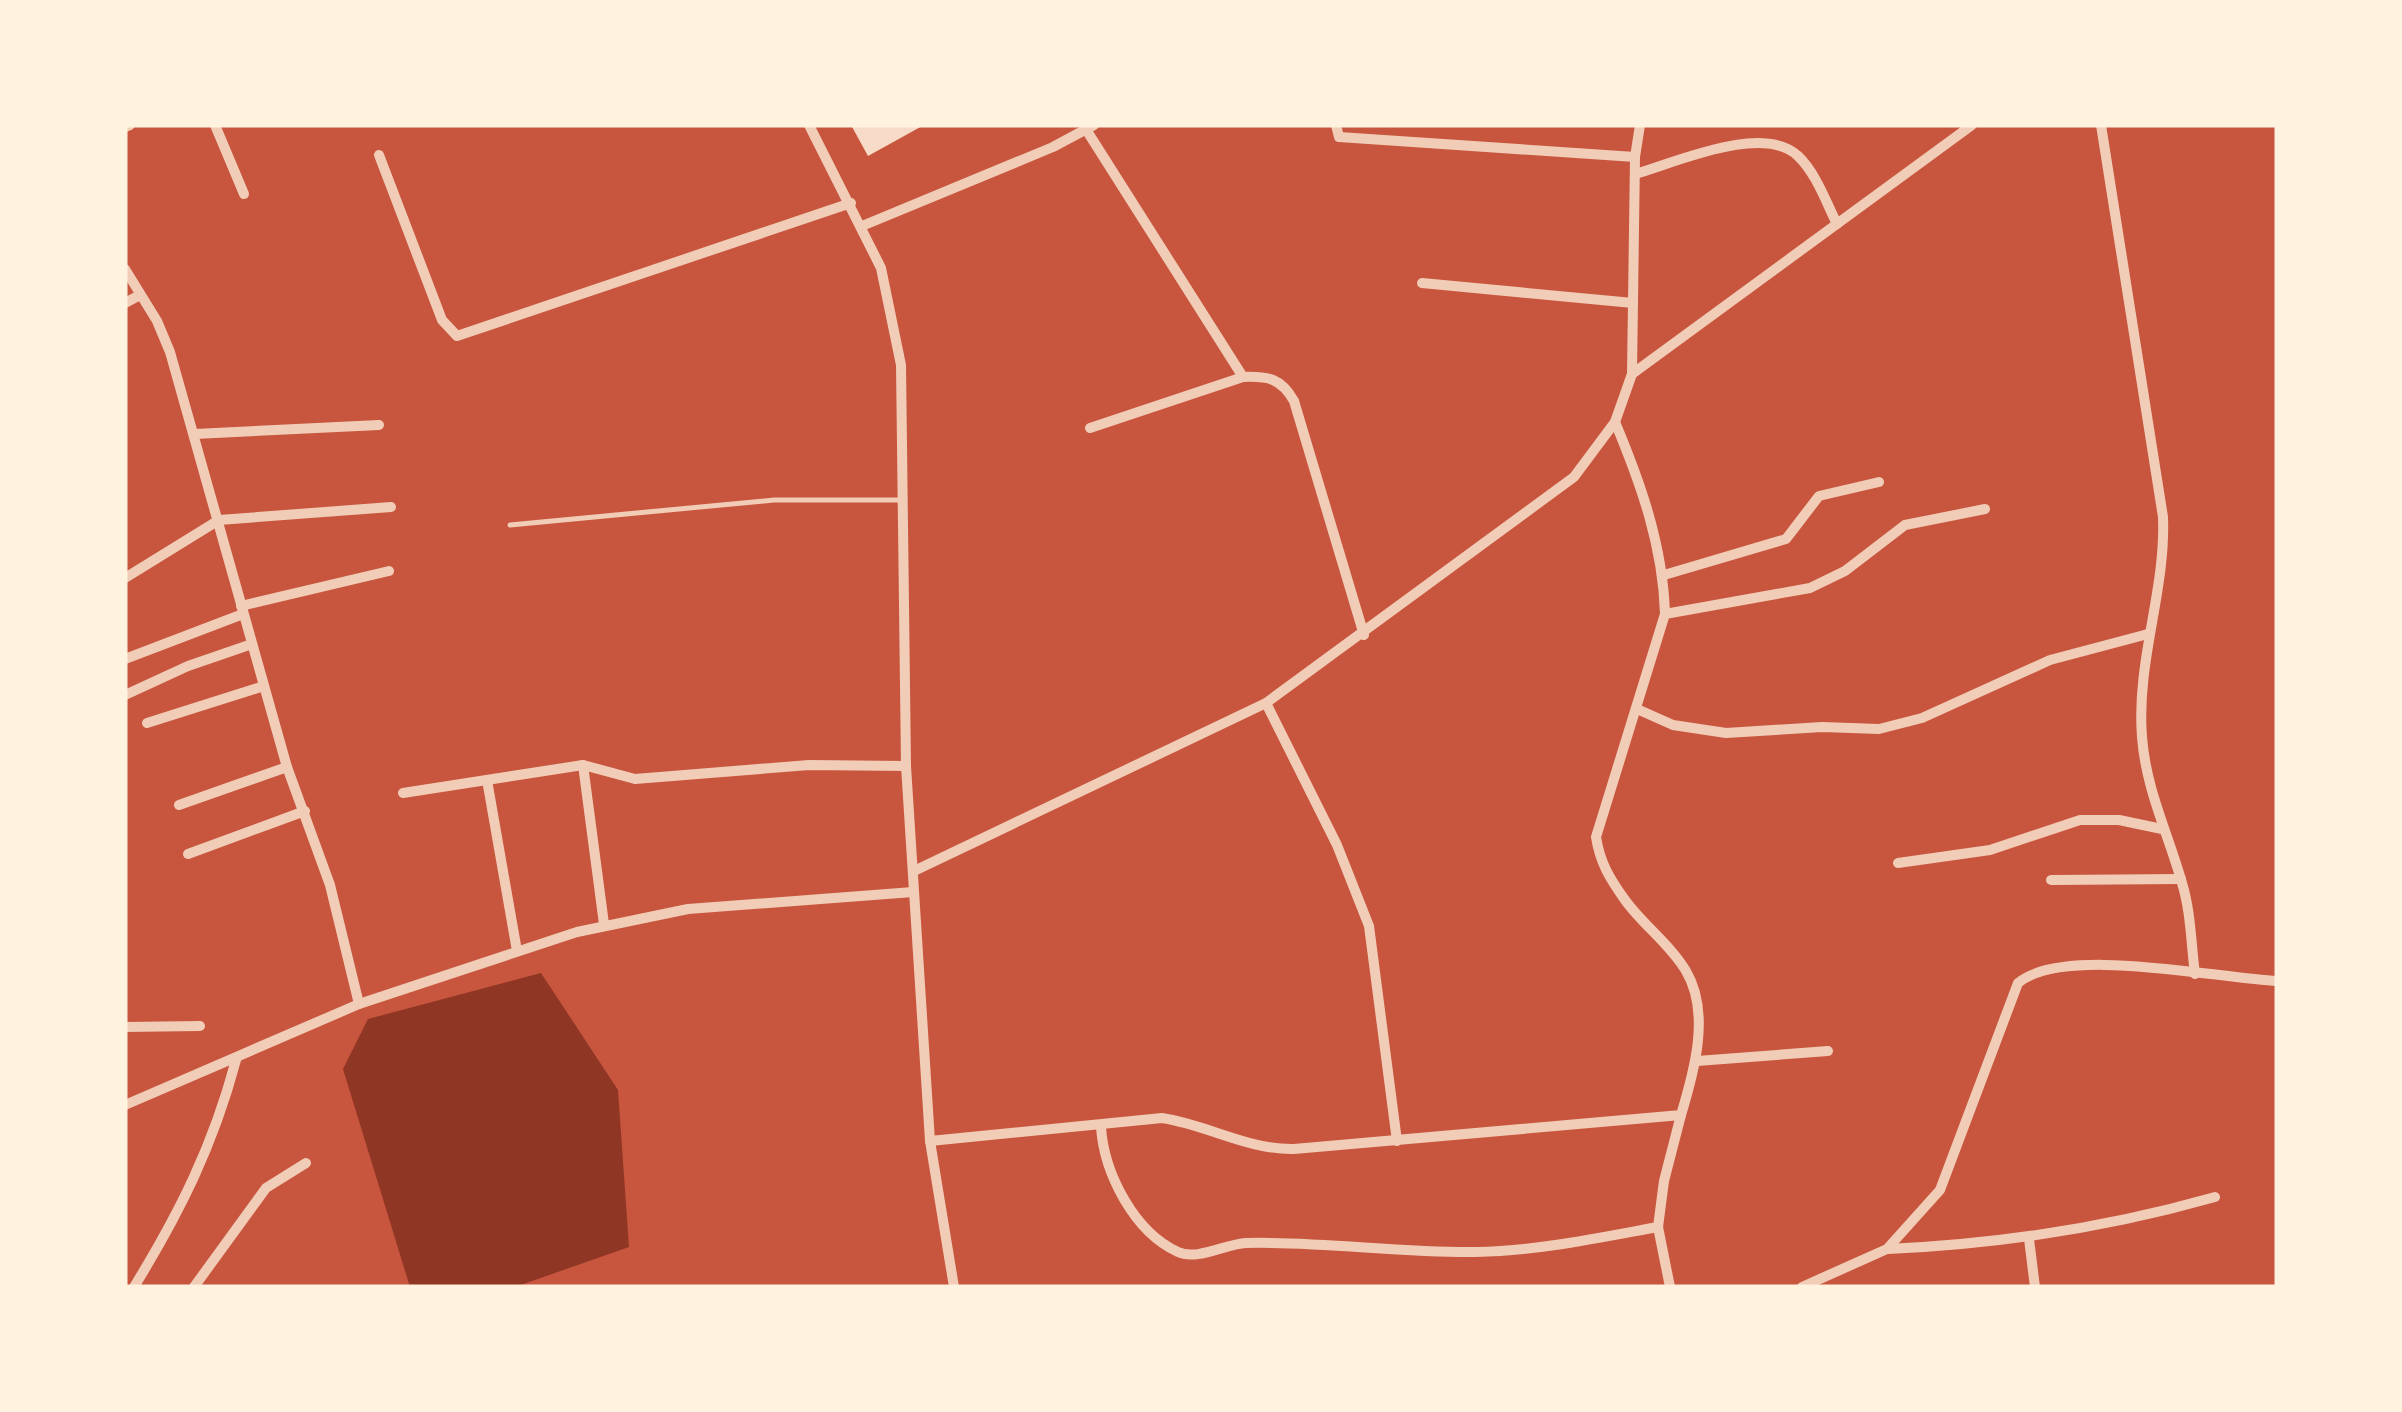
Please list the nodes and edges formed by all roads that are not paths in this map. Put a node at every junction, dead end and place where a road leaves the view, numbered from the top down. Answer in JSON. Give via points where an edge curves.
{"nodes":[{"id":1,"x":215,"y":125,"type":"edge"},
{"id":2,"x":809,"y":125,"type":"edge"},
{"id":3,"x":1336,"y":125,"type":"edge"},
{"id":4,"x":1640,"y":125,"type":"edge"},
{"id":5,"x":1972,"y":125,"type":"edge"},
{"id":6,"x":2101,"y":125,"type":"edge"},
{"id":7,"x":1091,"y":128,"type":"edge"},
{"id":8,"x":379,"y":155,"type":"dead end"},
{"id":9,"x":1635,"y":156,"type":"junction"},
{"id":10,"x":1635,"y":174,"type":"junction"},
{"id":11,"x":244,"y":194,"type":"dead end"},
{"id":12,"x":851,"y":204,"type":"junction"},
{"id":13,"x":1837,"y":224,"type":"junction"},
{"id":14,"x":862,"y":226,"type":"junction"},
{"id":15,"x":125,"y":269,"type":"edge"},
{"id":16,"x":1422,"y":284,"type":"dead end"},
{"id":17,"x":140,"y":295,"type":"junction"},
{"id":18,"x":125,"y":303,"type":"edge"},
{"id":19,"x":1633,"y":304,"type":"junction"},
{"id":20,"x":1632,"y":374,"type":"junction"},
{"id":21,"x":1243,"y":377,"type":"junction"},
{"id":22,"x":1614,"y":422,"type":"junction"},
{"id":23,"x":379,"y":425,"type":"dead end"},
{"id":24,"x":1090,"y":428,"type":"dead end"},
{"id":25,"x":195,"y":434,"type":"junction"},
{"id":26,"x":1878,"y":482,"type":"dead end"},
{"id":27,"x":903,"y":500,"type":"junction"},
{"id":28,"x":390,"y":506,"type":"dead end"},
{"id":29,"x":1986,"y":509,"type":"dead end"},
{"id":30,"x":218,"y":520,"type":"junction"},
{"id":31,"x":510,"y":525,"type":"dead end"},
{"id":32,"x":389,"y":571,"type":"dead end"},
{"id":33,"x":1664,"y":575,"type":"junction"},
{"id":34,"x":125,"y":578,"type":"edge"},
{"id":35,"x":242,"y":610,"type":"junction"},
{"id":36,"x":1665,"y":614,"type":"junction"},
{"id":37,"x":2148,"y":634,"type":"junction"},
{"id":38,"x":1364,"y":635,"type":"junction"},
{"id":39,"x":252,"y":644,"type":"junction"},
{"id":40,"x":125,"y":659,"type":"edge"},
{"id":41,"x":264,"y":686,"type":"junction"},
{"id":42,"x":125,"y":695,"type":"edge"},
{"id":43,"x":1266,"y":703,"type":"junction"},
{"id":44,"x":1637,"y":708,"type":"junction"},
{"id":45,"x":147,"y":724,"type":"dead end"},
{"id":46,"x":583,"y":766,"type":"junction"},
{"id":47,"x":906,"y":766,"type":"junction"},
{"id":48,"x":287,"y":767,"type":"junction"},
{"id":49,"x":487,"y":780,"type":"junction"},
{"id":50,"x":402,"y":793,"type":"dead end"},
{"id":51,"x":179,"y":805,"type":"dead end"},
{"id":52,"x":305,"y":811,"type":"junction"},
{"id":53,"x":2162,"y":829,"type":"junction"},
{"id":54,"x":188,"y":854,"type":"dead end"},
{"id":55,"x":1898,"y":863,"type":"dead end"},
{"id":56,"x":914,"y":871,"type":"junction"},
{"id":57,"x":2181,"y":879,"type":"junction"},
{"id":58,"x":2050,"y":880,"type":"dead end"},
{"id":59,"x":913,"y":892,"type":"junction"},
{"id":60,"x":604,"y":924,"type":"junction"},
{"id":61,"x":517,"y":951,"type":"junction"},
{"id":62,"x":2194,"y":974,"type":"junction"},
{"id":63,"x":2277,"y":981,"type":"edge"},
{"id":64,"x":360,"y":1004,"type":"junction"},
{"id":65,"x":200,"y":1026,"type":"dead end"},
{"id":66,"x":125,"y":1027,"type":"edge"},
{"id":67,"x":1828,"y":1051,"type":"dead end"},
{"id":68,"x":236,"y":1060,"type":"junction"},
{"id":69,"x":1696,"y":1062,"type":"junction"},
{"id":70,"x":125,"y":1105,"type":"edge"},
{"id":71,"x":1681,"y":1115,"type":"junction"},
{"id":72,"x":1101,"y":1127,"type":"junction"},
{"id":73,"x":930,"y":1141,"type":"junction"},
{"id":74,"x":1396,"y":1141,"type":"junction"},
{"id":75,"x":306,"y":1163,"type":"dead end"},
{"id":76,"x":2215,"y":1198,"type":"dead end"},
{"id":77,"x":1658,"y":1228,"type":"junction"},
{"id":78,"x":2028,"y":1239,"type":"junction"},
{"id":79,"x":1887,"y":1249,"type":"junction"},
{"id":80,"x":134,"y":1287,"type":"edge"},
{"id":81,"x":194,"y":1287,"type":"edge"},
{"id":82,"x":954,"y":1287,"type":"edge"},
{"id":83,"x":1670,"y":1287,"type":"edge"},
{"id":84,"x":1802,"y":1287,"type":"edge"},
{"id":85,"x":2036,"y":1287,"type":"edge"}],
"edges":[{"from":1,"to":11,"type":"street"},
{"from":2,"to":12,"type":"street"},
{"from":3,"to":9,"type":"street","via":[[1339,137]]},
{"from":4,"to":9,"type":"street"},
{"from":5,"to":13,"type":"street"},
{"from":6,"to":37,"type":"street","via":[[2163,517],[2165,557]]},
{"from":7,"to":14,"type":"street"},
{"from":7,"to":21,"type":"street"},
{"from":8,"to":12,"type":"street","via":[[442,320],[457,336]]},
{"from":9,"to":10,"type":"street"},
{"from":10,"to":13,"type":"street","via":[[1744,143],[1774,143],[1806,164]]},
{"from":10,"to":19,"type":"street"},
{"from":12,"to":14,"type":"street"},
{"from":13,"to":20,"type":"street"},
{"from":14,"to":27,"type":"street","via":[[881,268],[901,365]]},
{"from":15,"to":17,"type":"street"},
{"from":16,"to":19,"type":"street"},
{"from":17,"to":18,"type":"street"},
{"from":17,"to":25,"type":"street","via":[[170,352]]},
{"from":19,"to":20,"type":"street"},
{"from":20,"to":22,"type":"street"},
{"from":21,"to":24,"type":"street"},
{"from":21,"to":38,"type":"street","via":[[1277,380],[1294,401]]},
{"from":22,"to":33,"type":"street","via":[[1645,498]]},
{"from":22,"to":38,"type":"street","via":[[1574,477]]},
{"from":23,"to":25,"type":"street"},
{"from":25,"to":30,"type":"street"},
{"from":26,"to":33,"type":"street","via":[[1819,496],[1786,539]]},
{"from":27,"to":31,"type":"lane","via":[[774,500]]},
{"from":27,"to":47,"type":"street"},
{"from":28,"to":30,"type":"street"},
{"from":29,"to":36,"type":"street","via":[[1905,525],[1810,588]]},
{"from":30,"to":34,"type":"street"},
{"from":30,"to":35,"type":"street"},
{"from":32,"to":35,"type":"street"},
{"from":33,"to":36,"type":"street"},
{"from":35,"to":39,"type":"street"},
{"from":35,"to":40,"type":"street"},
{"from":36,"to":44,"type":"street"},
{"from":37,"to":44,"type":"street","via":[[2050,660],[1890,728],[1726,734],[1672,725]]},
{"from":37,"to":53,"type":"street","via":[[2142,738]]},
{"from":38,"to":43,"type":"street"},
{"from":39,"to":41,"type":"street"},
{"from":39,"to":42,"type":"street"},
{"from":41,"to":45,"type":"street"},
{"from":41,"to":48,"type":"street"},
{"from":43,"to":56,"type":"street"},
{"from":43,"to":74,"type":"street","via":[[1369,926]]},
{"from":44,"to":69,"type":"street","via":[[1600,816],[1598,854],[1638,918],[1688,973],[1697,1004]]},
{"from":46,"to":47,"type":"street","via":[[635,779],[808,765]]},
{"from":46,"to":49,"type":"street"},
{"from":46,"to":60,"type":"street"},
{"from":47,"to":56,"type":"street"},
{"from":48,"to":51,"type":"street"},
{"from":48,"to":52,"type":"street"},
{"from":49,"to":50,"type":"street"},
{"from":49,"to":61,"type":"street"},
{"from":52,"to":54,"type":"street"},
{"from":52,"to":64,"type":"street"},
{"from":53,"to":55,"type":"street","via":[[2080,820],[1990,850]]},
{"from":53,"to":57,"type":"street"},
{"from":56,"to":59,"type":"street"},
{"from":57,"to":58,"type":"street"},
{"from":57,"to":62,"type":"street"},
{"from":59,"to":60,"type":"street","via":[[688,909]]},
{"from":59,"to":73,"type":"street"},
{"from":60,"to":61,"type":"street"},
{"from":61,"to":64,"type":"street"},
{"from":62,"to":63,"type":"street"},
{"from":62,"to":79,"type":"street","via":[[2092,964],[2047,967],[2018,983],[1952,1166],[1922,1214]]},
{"from":64,"to":68,"type":"street"},
{"from":65,"to":66,"type":"street"},
{"from":67,"to":69,"type":"street"},
{"from":68,"to":70,"type":"street"},
{"from":68,"to":80,"type":"street","via":[[213,1142]]},
{"from":69,"to":71,"type":"street"},
{"from":71,"to":74,"type":"street"},
{"from":71,"to":77,"type":"street"},
{"from":72,"to":73,"type":"street"},
{"from":72,"to":74,"type":"street","via":[[1162,1118],[1272,1149]]},
{"from":72,"to":77,"type":"street","via":[[1103,1156],[1117,1188],[1160,1237],[1187,1255],[1244,1244],[1512,1251]]},
{"from":73,"to":82,"type":"street"},
{"from":75,"to":81,"type":"street","via":[[266,1188]]},
{"from":76,"to":78,"type":"street"},
{"from":77,"to":83,"type":"street"},
{"from":78,"to":79,"type":"street"},
{"from":78,"to":85,"type":"street"},
{"from":79,"to":84,"type":"street"}]}
